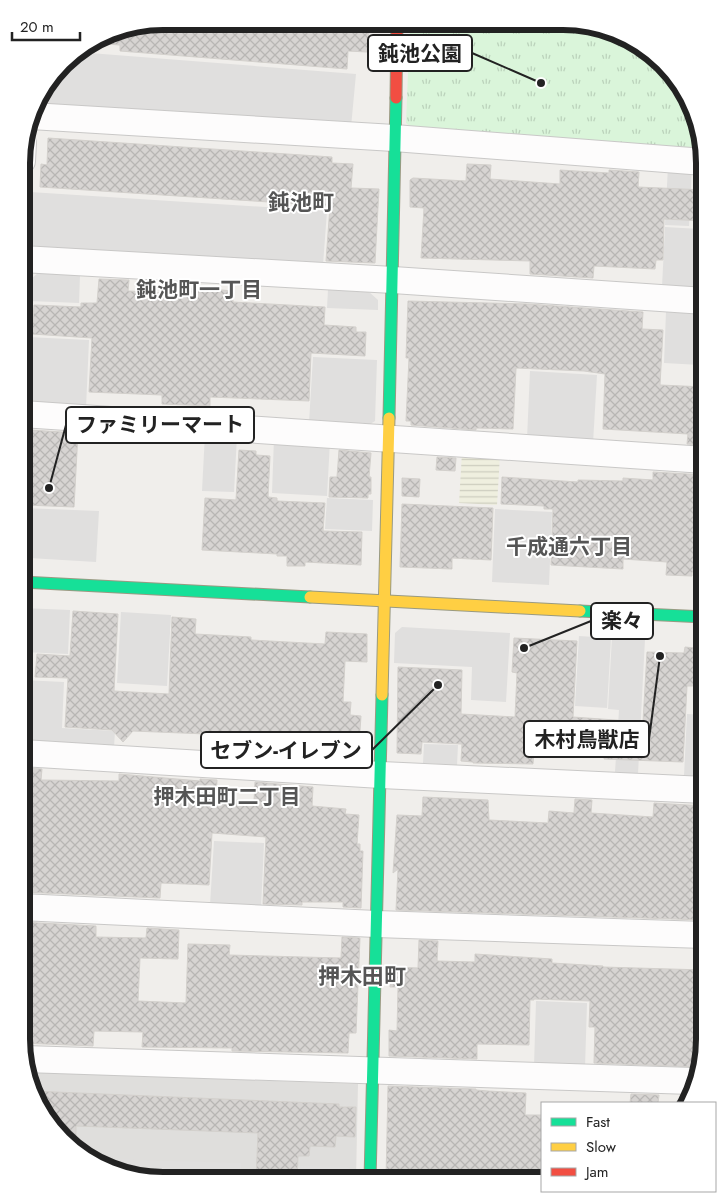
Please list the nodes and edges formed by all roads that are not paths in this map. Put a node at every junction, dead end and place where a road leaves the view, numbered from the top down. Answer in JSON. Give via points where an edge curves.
{"nodes":[{"id":1,"x":398,"y":30,"type":"edge"},
{"id":2,"x":38,"y":116,"type":"edge"},
{"id":3,"x":394,"y":138,"type":"junction"},
{"id":4,"x":696,"y":161,"type":"edge"},
{"id":5,"x":30,"y":259,"type":"edge"},
{"id":6,"x":393,"y":280,"type":"junction"},
{"id":7,"x":696,"y":300,"type":"edge"},
{"id":8,"x":30,"y":415,"type":"edge"},
{"id":9,"x":388,"y":438,"type":"junction"},
{"id":10,"x":696,"y":459,"type":"edge"},
{"id":11,"x":30,"y":582,"type":"edge"},
{"id":12,"x":383,"y":600,"type":"junction"},
{"id":13,"x":696,"y":617,"type":"edge"},
{"id":14,"x":30,"y":753,"type":"edge"},
{"id":15,"x":381,"y":775,"type":"junction"},
{"id":16,"x":696,"y":790,"type":"edge"},
{"id":17,"x":30,"y":907,"type":"edge"},
{"id":18,"x":376,"y":924,"type":"junction"},
{"id":19,"x":696,"y":935,"type":"edge"},
{"id":20,"x":32,"y":1059,"type":"edge"},
{"id":21,"x":373,"y":1071,"type":"junction"},
{"id":22,"x":689,"y":1081,"type":"edge"},
{"id":23,"x":370,"y":1172,"type":"edge"}],
"edges":[{"from":1,"to":3,"type":"street"},
{"from":2,"to":3,"type":"street"},
{"from":3,"to":4,"type":"street"},
{"from":3,"to":6,"type":"street"},
{"from":5,"to":6,"type":"street"},
{"from":6,"to":7,"type":"street"},
{"from":6,"to":9,"type":"street"},
{"from":8,"to":9,"type":"street"},
{"from":9,"to":10,"type":"street"},
{"from":9,"to":12,"type":"street"},
{"from":11,"to":12,"type":"street"},
{"from":12,"to":13,"type":"street"},
{"from":12,"to":15,"type":"street"},
{"from":14,"to":15,"type":"street"},
{"from":15,"to":16,"type":"street"},
{"from":15,"to":18,"type":"street"},
{"from":17,"to":18,"type":"street"},
{"from":18,"to":19,"type":"street"},
{"from":18,"to":21,"type":"street"},
{"from":20,"to":21,"type":"street"},
{"from":21,"to":22,"type":"street"},
{"from":21,"to":23,"type":"street"}]}
